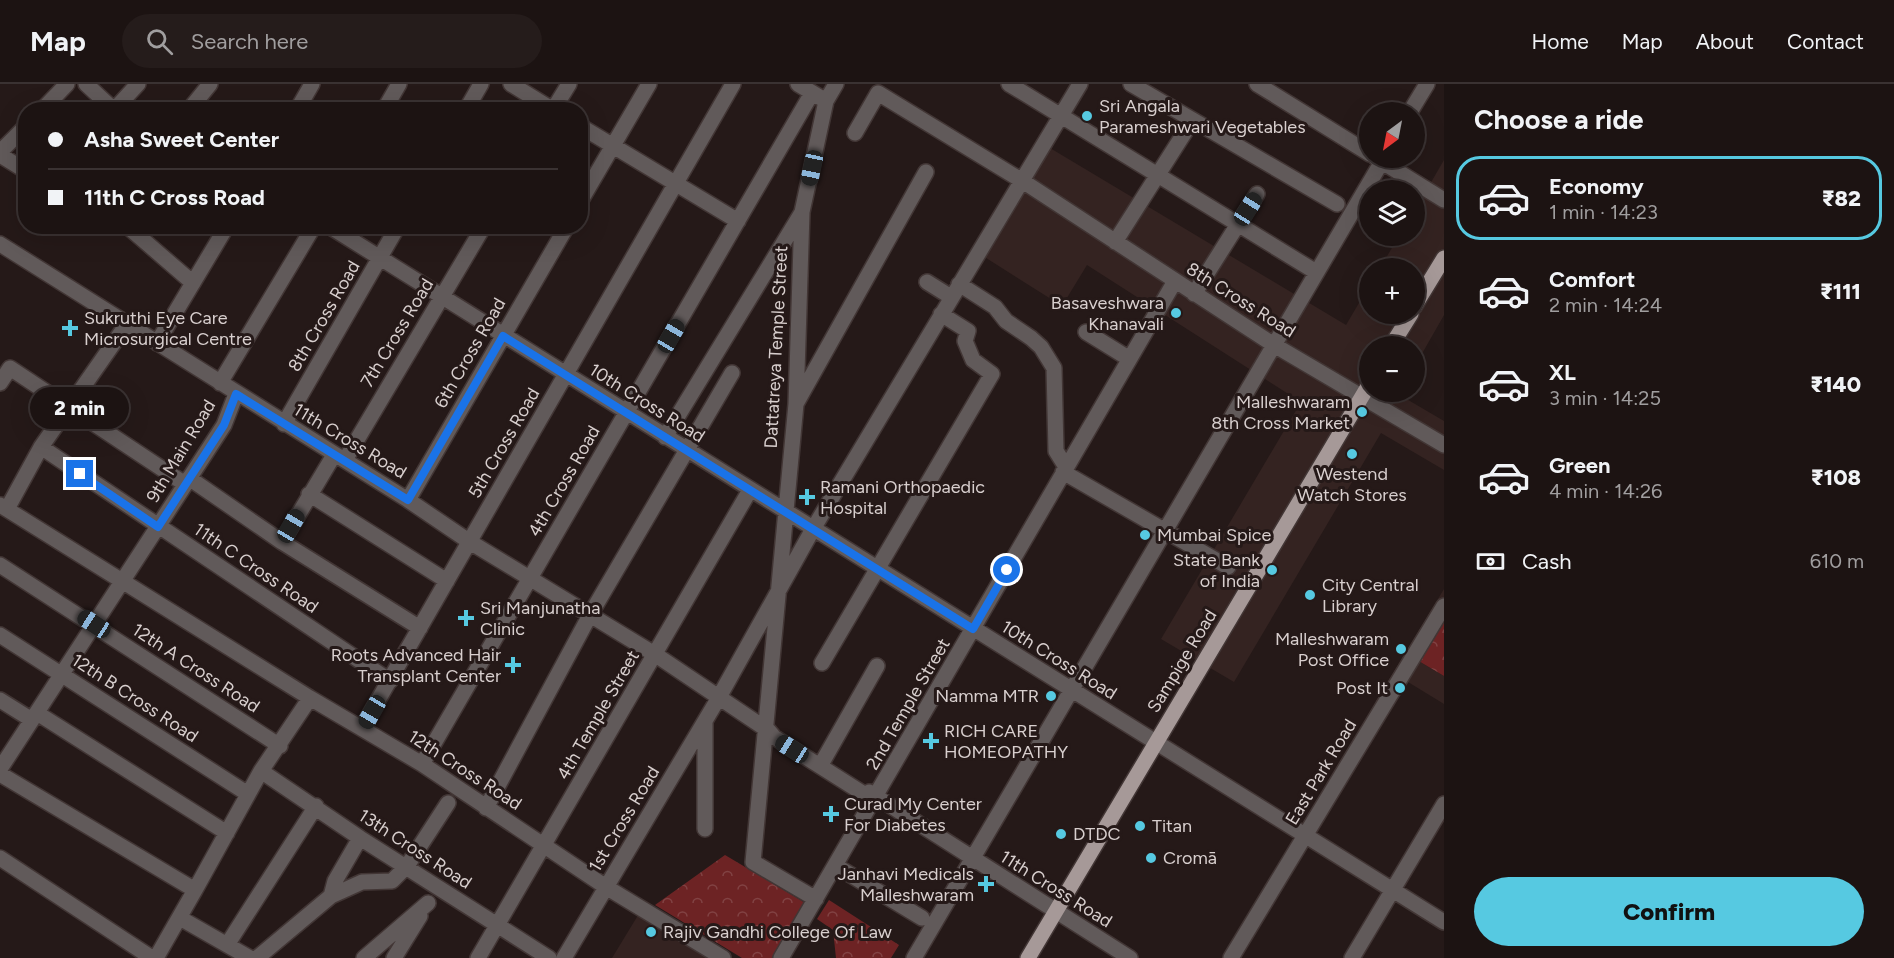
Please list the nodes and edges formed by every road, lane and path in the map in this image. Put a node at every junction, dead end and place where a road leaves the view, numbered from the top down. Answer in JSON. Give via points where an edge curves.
{"nodes":[{"id":1,"x":67,"y":84,"type":"edge"},
{"id":2,"x":86,"y":84,"type":"edge"},
{"id":3,"x":138,"y":84,"type":"edge"},
{"id":4,"x":210,"y":84,"type":"edge"},
{"id":5,"x":312,"y":84,"type":"edge"},
{"id":6,"x":399,"y":84,"type":"edge"},
{"id":7,"x":481,"y":84,"type":"edge"},
{"id":8,"x":511,"y":84,"type":"edge"},
{"id":9,"x":568,"y":84,"type":"edge"},
{"id":10,"x":649,"y":84,"type":"edge"},
{"id":11,"x":733,"y":84,"type":"edge"},
{"id":12,"x":798,"y":84,"type":"edge"},
{"id":13,"x":836,"y":84,"type":"edge"},
{"id":14,"x":1010,"y":84,"type":"edge"},
{"id":15,"x":1080,"y":84,"type":"edge"},
{"id":16,"x":1131,"y":84,"type":"edge"},
{"id":17,"x":1257,"y":84,"type":"edge"},
{"id":18,"x":1420,"y":86,"type":"edge"},
{"id":19,"x":812,"y":93,"type":"junction"},
{"id":20,"x":826,"y":101,"type":"junction"},
{"id":21,"x":50,"y":102,"type":"edge"},
{"id":22,"x":105,"y":102,"type":"edge"},
{"id":23,"x":121,"y":102,"type":"edge"},
{"id":24,"x":195,"y":102,"type":"edge"},
{"id":25,"x":302,"y":102,"type":"edge"},
{"id":26,"x":389,"y":102,"type":"edge"},
{"id":27,"x":471,"y":102,"type":"edge"},
{"id":28,"x":540,"y":102,"type":"edge"},
{"id":29,"x":558,"y":102,"type":"edge"},
{"id":30,"x":1414,"y":102,"type":"edge"},
{"id":31,"x":1061,"y":116,"type":"junction"},
{"id":32,"x":1192,"y":121,"type":"junction"},
{"id":33,"x":588,"y":131,"type":"edge"},
{"id":34,"x":855,"y":133,"type":"dead end"},
{"id":35,"x":18,"y":134,"type":"edge"},
{"id":36,"x":613,"y":146,"type":"junction"},
{"id":37,"x":1359,"y":146,"type":"edge"},
{"id":38,"x":0,"y":153,"type":"edge"},
{"id":39,"x":18,"y":165,"type":"edge"},
{"id":40,"x":1373,"y":168,"type":"edge"},
{"id":41,"x":1394,"y":168,"type":"edge"},
{"id":42,"x":926,"y":172,"type":"dead end"},
{"id":43,"x":1158,"y":175,"type":"junction"},
{"id":44,"x":1021,"y":180,"type":"junction"},
{"id":45,"x":676,"y":184,"type":"junction"},
{"id":46,"x":588,"y":188,"type":"edge"},
{"id":47,"x":1257,"y":194,"type":"dead end"},
{"id":48,"x":1444,"y":200,"type":"edge"},
{"id":49,"x":1336,"y":204,"type":"dead end"},
{"id":50,"x":802,"y":212,"type":"junction"},
{"id":51,"x":738,"y":221,"type":"junction"},
{"id":52,"x":1238,"y":224,"type":"junction"},
{"id":53,"x":136,"y":234,"type":"edge"},
{"id":54,"x":222,"y":234,"type":"edge"},
{"id":55,"x":309,"y":234,"type":"edge"},
{"id":56,"x":341,"y":234,"type":"edge"},
{"id":57,"x":394,"y":234,"type":"edge"},
{"id":58,"x":479,"y":234,"type":"edge"},
{"id":59,"x":562,"y":234,"type":"edge"},
{"id":60,"x":1115,"y":242,"type":"junction"},
{"id":61,"x":0,"y":244,"type":"edge"},
{"id":62,"x":1444,"y":258,"type":"edge"},
{"id":63,"x":380,"y":259,"type":"junction"},
{"id":64,"x":1316,"y":272,"type":"junction"},
{"id":65,"x":1175,"y":281,"type":"junction"},
{"id":66,"x":927,"y":282,"type":"dead end"},
{"id":67,"x":193,"y":283,"type":"junction"},
{"id":68,"x":1425,"y":289,"type":"edge"},
{"id":69,"x":955,"y":290,"type":"junction"},
{"id":70,"x":1194,"y":294,"type":"junction"},
{"id":71,"x":442,"y":297,"type":"junction"},
{"id":72,"x":941,"y":314,"type":"junction"},
{"id":73,"x":127,"y":324,"type":"junction"},
{"id":74,"x":1086,"y":332,"type":"dead end"},
{"id":75,"x":503,"y":336,"type":"junction"},
{"id":76,"x":157,"y":343,"type":"junction"},
{"id":77,"x":1274,"y":345,"type":"junction"},
{"id":78,"x":1128,"y":358,"type":"junction"},
{"id":79,"x":732,"y":373,"type":"dead end"},
{"id":80,"x":566,"y":375,"type":"junction"},
{"id":81,"x":0,"y":383,"type":"edge"},
{"id":82,"x":220,"y":383,"type":"junction"},
{"id":83,"x":236,"y":394,"type":"junction"},
{"id":84,"x":1359,"y":396,"type":"edge"},
{"id":85,"x":1359,"y":400,"type":"edge"},
{"id":86,"x":1370,"y":402,"type":"edge"},
{"id":87,"x":796,"y":404,"type":"junction"},
{"id":88,"x":70,"y":406,"type":"junction"},
{"id":89,"x":626,"y":413,"type":"junction"},
{"id":90,"x":284,"y":424,"type":"junction"},
{"id":91,"x":665,"y":437,"type":"junction"},
{"id":92,"x":1444,"y":445,"type":"edge"},
{"id":93,"x":41,"y":447,"type":"junction"},
{"id":94,"x":687,"y":450,"type":"junction"},
{"id":95,"x":339,"y":457,"type":"junction"},
{"id":96,"x":1065,"y":469,"type":"junction"},
{"id":97,"x":187,"y":481,"type":"junction"},
{"id":98,"x":750,"y":490,"type":"junction"},
{"id":99,"x":309,"y":495,"type":"junction"},
{"id":100,"x":408,"y":500,"type":"junction"},
{"id":101,"x":4,"y":507,"type":"edge"},
{"id":102,"x":786,"y":512,"type":"junction"},
{"id":103,"x":158,"y":527,"type":"junction"},
{"id":104,"x":813,"y":529,"type":"junction"},
{"id":105,"x":1165,"y":530,"type":"junction"},
{"id":106,"x":282,"y":542,"type":"junction"},
{"id":107,"x":470,"y":542,"type":"junction"},
{"id":108,"x":0,"y":565,"type":"edge"},
{"id":109,"x":1228,"y":567,"type":"dead end"},
{"id":110,"x":878,"y":570,"type":"junction"},
{"id":111,"x":530,"y":579,"type":"junction"},
{"id":112,"x":123,"y":580,"type":"junction"},
{"id":113,"x":447,"y":581,"type":"junction"},
{"id":114,"x":776,"y":597,"type":"junction"},
{"id":115,"x":1444,"y":606,"type":"edge"},
{"id":116,"x":590,"y":615,"type":"junction"},
{"id":117,"x":94,"y":624,"type":"junction"},
{"id":118,"x":420,"y":628,"type":"junction"},
{"id":119,"x":973,"y":629,"type":"junction"},
{"id":120,"x":0,"y":635,"type":"edge"},
{"id":121,"x":656,"y":655,"type":"junction"},
{"id":122,"x":822,"y":663,"type":"dead end"},
{"id":123,"x":877,"y":666,"type":"dead end"},
{"id":124,"x":62,"y":675,"type":"junction"},
{"id":125,"x":390,"y":681,"type":"junction"},
{"id":126,"x":1071,"y":690,"type":"junction"},
{"id":127,"x":310,"y":698,"type":"junction"},
{"id":128,"x":718,"y":699,"type":"junction"},
{"id":129,"x":0,"y":700,"type":"edge"},
{"id":130,"x":34,"y":717,"type":"junction"},
{"id":131,"x":705,"y":721,"type":"junction"},
{"id":132,"x":362,"y":728,"type":"junction"},
{"id":133,"x":767,"y":730,"type":"junction"},
{"id":134,"x":1156,"y":743,"type":"junction"},
{"id":135,"x":279,"y":746,"type":"junction"},
{"id":136,"x":824,"y":761,"type":"junction"},
{"id":137,"x":422,"y":764,"type":"junction"},
{"id":138,"x":0,"y":769,"type":"edge"},
{"id":139,"x":261,"y":771,"type":"junction"},
{"id":140,"x":0,"y":774,"type":"edge"},
{"id":141,"x":248,"y":794,"type":"junction"},
{"id":142,"x":874,"y":796,"type":"junction"},
{"id":143,"x":448,"y":803,"type":"dead end"},
{"id":144,"x":1444,"y":804,"type":"edge"},
{"id":145,"x":316,"y":806,"type":"junction"},
{"id":146,"x":486,"y":808,"type":"junction"},
{"id":147,"x":705,"y":829,"type":"dead end"},
{"id":148,"x":227,"y":833,"type":"junction"},
{"id":149,"x":1305,"y":834,"type":"junction"},
{"id":150,"x":360,"y":838,"type":"junction"},
{"id":151,"x":544,"y":846,"type":"junction"},
{"id":152,"x":0,"y":858,"type":"edge"},
{"id":153,"x":972,"y":859,"type":"junction"},
{"id":154,"x":407,"y":866,"type":"junction"},
{"id":155,"x":836,"y":866,"type":"junction"},
{"id":156,"x":606,"y":887,"type":"junction"},
{"id":157,"x":438,"y":888,"type":"junction"},
{"id":158,"x":195,"y":890,"type":"junction"},
{"id":159,"x":1392,"y":890,"type":"junction"},
{"id":160,"x":331,"y":896,"type":"junction"},
{"id":161,"x":816,"y":899,"type":"junction"},
{"id":162,"x":428,"y":903,"type":"junction"},
{"id":163,"x":1056,"y":912,"type":"junction"},
{"id":164,"x":180,"y":918,"type":"junction"},
{"id":165,"x":928,"y":922,"type":"junction"},
{"id":166,"x":1444,"y":922,"type":"edge"},
{"id":167,"x":497,"y":926,"type":"junction"},
{"id":168,"x":227,"y":945,"type":"junction"},
{"id":169,"x":154,"y":958,"type":"edge"},
{"id":170,"x":250,"y":958,"type":"edge"},
{"id":171,"x":257,"y":958,"type":"edge"},
{"id":172,"x":364,"y":958,"type":"edge"},
{"id":173,"x":394,"y":958,"type":"edge"},
{"id":174,"x":478,"y":958,"type":"edge"},
{"id":175,"x":549,"y":958,"type":"edge"},
{"id":176,"x":564,"y":958,"type":"edge"},
{"id":177,"x":723,"y":958,"type":"edge"},
{"id":178,"x":781,"y":958,"type":"edge"},
{"id":179,"x":914,"y":958,"type":"edge"},
{"id":180,"x":1028,"y":958,"type":"edge"},
{"id":181,"x":1130,"y":958,"type":"edge"},
{"id":182,"x":1231,"y":958,"type":"edge"},
{"id":183,"x":1352,"y":958,"type":"edge"}],
"edges":[{"from":1,"to":21,"type":"street"},
{"from":2,"to":22,"type":"street"},
{"from":3,"to":23,"type":"street"},
{"from":4,"to":24,"type":"street"},
{"from":5,"to":25,"type":"street"},
{"from":6,"to":26,"type":"street"},
{"from":7,"to":27,"type":"street"},
{"from":8,"to":28,"type":"street"},
{"from":9,"to":29,"type":"street"},
{"from":10,"to":36,"type":"street"},
{"from":11,"to":45,"type":"street","name":"5th Cross Road"},
{"from":12,"to":19,"type":"street"},
{"from":13,"to":20,"type":"street","name":"Dattatreya Temple Street"},
{"from":14,"to":31,"type":"street"},
{"from":15,"to":31,"type":"street"},
{"from":16,"to":32,"type":"street"},
{"from":17,"to":37,"type":"street"},
{"from":18,"to":30,"type":"street"},
{"from":19,"to":20,"type":"street"},
{"from":19,"to":51,"type":"street","name":"4th Cross Road"},
{"from":20,"to":50,"type":"street","name":"Dattatreya Temple Street"},
{"from":31,"to":43,"type":"street"},
{"from":31,"to":44,"type":"street"},
{"from":32,"to":43,"type":"street"},
{"from":32,"to":49,"type":"street"},
{"from":33,"to":36,"type":"street"},
{"from":34,"to":44,"type":"street","name":"8th Cross Road","via":[[878,93]]},
{"from":35,"to":38,"type":"street"},
{"from":36,"to":45,"type":"street"},
{"from":36,"to":46,"type":"street"},
{"from":38,"to":39,"type":"street"},
{"from":40,"to":64,"type":"street"},
{"from":41,"to":48,"type":"street"},
{"from":42,"to":87,"type":"street"},
{"from":43,"to":52,"type":"street"},
{"from":43,"to":60,"type":"street"},
{"from":44,"to":60,"type":"street","name":"8th Cross Road"},
{"from":44,"to":69,"type":"street"},
{"from":45,"to":51,"type":"street"},
{"from":45,"to":80,"type":"street","name":"5th Cross Road"},
{"from":47,"to":52,"type":"street"},
{"from":50,"to":87,"type":"street","name":"Dattatreya Temple Street"},
{"from":50,"to":91,"type":"street"},
{"from":51,"to":89,"type":"street","name":"4th Cross Road"},
{"from":52,"to":64,"type":"street"},
{"from":52,"to":70,"type":"street"},
{"from":53,"to":67,"type":"street"},
{"from":54,"to":67,"type":"street"},
{"from":55,"to":82,"type":"street"},
{"from":56,"to":63,"type":"street","name":"10th Cross Road"},
{"from":57,"to":63,"type":"street","name":"8th Cross Road"},
{"from":58,"to":71,"type":"street","name":"7th Cross Road"},
{"from":59,"to":75,"type":"street","name":"6th Cross Road"},
{"from":60,"to":65,"type":"street","name":"8th Cross Road"},
{"from":61,"to":73,"type":"street","name":"11th Cross Road"},
{"from":62,"to":68,"type":"main road"},
{"from":63,"to":71,"type":"street","name":"10th Cross Road"},
{"from":63,"to":90,"type":"street","name":"8th Cross Road"},
{"from":64,"to":77,"type":"street"},
{"from":65,"to":70,"type":"street","name":"8th Cross Road"},
{"from":65,"to":78,"type":"street","name":"2nd Temple Street"},
{"from":66,"to":69,"type":"street"},
{"from":67,"to":76,"type":"street"},
{"from":69,"to":72,"type":"street"},
{"from":69,"to":96,"type":"street","via":[[995,307],[1006,321],[1041,347],[1054,368],[1056,451]]},
{"from":70,"to":77,"type":"street","name":"8th Cross Road"},
{"from":71,"to":75,"type":"street","name":"10th Cross Road"},
{"from":71,"to":95,"type":"street","name":"7th Cross Road"},
{"from":72,"to":104,"type":"street"},
{"from":72,"to":110,"type":"street","via":[[968,331],[965,340],[973,360],[992,374]]},
{"from":73,"to":76,"type":"street","name":"11th Cross Road"},
{"from":73,"to":88,"type":"street"},
{"from":74,"to":78,"type":"street"},
{"from":75,"to":80,"type":"street","name":"10th Cross Road"},
{"from":75,"to":100,"type":"street","name":"6th Cross Road"},
{"from":76,"to":82,"type":"street","name":"11th Cross Road"},
{"from":77,"to":84,"type":"street","name":"8th Cross Road"},
{"from":77,"to":105,"type":"street"},
{"from":78,"to":96,"type":"street","name":"2nd Temple Street"},
{"from":79,"to":94,"type":"street"},
{"from":80,"to":89,"type":"street","name":"10th Cross Road"},
{"from":80,"to":107,"type":"street","name":"5th Cross Road"},
{"from":81,"to":88,"type":"street","via":[[10,368]]},
{"from":82,"to":83,"type":"street","name":"11th Cross Road"},
{"from":83,"to":90,"type":"street","name":"11th Cross Road"},
{"from":83,"to":97,"type":"street","name":"9th Main Road","via":[[224,425]]},
{"from":85,"to":134,"type":"main road","name":"Sampige Road"},
{"from":86,"to":92,"type":"street","name":"8th Cross Road"},
{"from":87,"to":102,"type":"street","name":"Dattatreya Temple Street"},
{"from":88,"to":93,"type":"street"},
{"from":88,"to":97,"type":"street"},
{"from":89,"to":91,"type":"street","name":"10th Cross Road"},
{"from":89,"to":111,"type":"street","name":"4th Cross Road"},
{"from":90,"to":95,"type":"street","name":"11th Cross Road"},
{"from":91,"to":94,"type":"street","name":"10th Cross Road"},
{"from":93,"to":101,"type":"street"},
{"from":93,"to":103,"type":"street","name":"11th C Cross Road"},
{"from":94,"to":98,"type":"street","name":"10th Cross Road"},
{"from":94,"to":116,"type":"street"},
{"from":95,"to":99,"type":"street","name":"7th Cross Road"},
{"from":95,"to":100,"type":"street","name":"11th Cross Road"},
{"from":96,"to":105,"type":"street"},
{"from":96,"to":119,"type":"street","name":"2nd Temple Street"},
{"from":97,"to":103,"type":"street","name":"9th Main Road"},
{"from":97,"to":106,"type":"street"},
{"from":98,"to":102,"type":"street","name":"10th Cross Road"},
{"from":98,"to":121,"type":"street","name":"4th Temple Street"},
{"from":99,"to":106,"type":"street","name":"7th Cross Road"},
{"from":99,"to":113,"type":"street"},
{"from":100,"to":107,"type":"street","name":"11th Cross Road"},
{"from":101,"to":112,"type":"street","name":"12th Cross Road"},
{"from":102,"to":104,"type":"street","name":"10th Cross Road"},
{"from":102,"to":114,"type":"street","name":"Dattatreya Temple Street"},
{"from":103,"to":112,"type":"street","name":"9th Main Road"},
{"from":103,"to":125,"type":"street","name":"11th C Cross Road"},
{"from":104,"to":110,"type":"street","name":"10th Cross Road"},
{"from":104,"to":114,"type":"street"},
{"from":105,"to":109,"type":"street"},
{"from":105,"to":126,"type":"street"},
{"from":106,"to":118,"type":"street"},
{"from":107,"to":111,"type":"street","name":"11th Cross Road"},
{"from":107,"to":113,"type":"street","name":"5th Cross Road"},
{"from":108,"to":117,"type":"street","name":"12th A Cross Road"},
{"from":110,"to":119,"type":"street","name":"10th Cross Road"},
{"from":110,"to":122,"type":"street"},
{"from":111,"to":116,"type":"street","name":"11th Cross Road"},
{"from":111,"to":137,"type":"street","name":"4th Cross Road"},
{"from":112,"to":117,"type":"street","name":"9th Main Road"},
{"from":112,"to":127,"type":"street","name":"12th Cross Road"},
{"from":113,"to":118,"type":"street","name":"5th Cross Road"},
{"from":114,"to":128,"type":"street"},
{"from":114,"to":133,"type":"street","name":"Dattatreya Temple Street"},
{"from":115,"to":149,"type":"street","name":"East Park Road"},
{"from":116,"to":121,"type":"street","name":"11th Cross Road"},
{"from":116,"to":146,"type":"street"},
{"from":117,"to":124,"type":"street","name":"9th Main Road"},
{"from":117,"to":135,"type":"street","name":"12th A Cross Road"},
{"from":118,"to":125,"type":"street","name":"5th Cross Road"},
{"from":119,"to":126,"type":"street","name":"10th Cross Road"},
{"from":119,"to":142,"type":"street","name":"2nd Temple Street"},
{"from":120,"to":124,"type":"street","name":"12th B Cross Road"},
{"from":121,"to":128,"type":"street","name":"11th Cross Road"},
{"from":121,"to":151,"type":"street","name":"4th Temple Street"},
{"from":123,"to":136,"type":"street"},
{"from":124,"to":130,"type":"street","name":"9th Main Road"},
{"from":124,"to":141,"type":"street","name":"12th B Cross Road"},
{"from":125,"to":132,"type":"street","name":"5th Cross Road"},
{"from":126,"to":134,"type":"street","name":"10th Cross Road"},
{"from":126,"to":153,"type":"street"},
{"from":127,"to":132,"type":"street","name":"12th Cross Road"},
{"from":127,"to":135,"type":"street"},
{"from":128,"to":131,"type":"street","name":"1st Cross Road"},
{"from":128,"to":133,"type":"street","name":"11th Cross Road"},
{"from":129,"to":130,"type":"street"},
{"from":130,"to":138,"type":"street","name":"9th Main Road"},
{"from":130,"to":148,"type":"street"},
{"from":131,"to":147,"type":"street"},
{"from":131,"to":156,"type":"street","name":"1st Cross Road"},
{"from":132,"to":137,"type":"street","name":"12th Cross Road"},
{"from":133,"to":136,"type":"street","name":"11th Cross Road","via":[[776,731]]},
{"from":133,"to":142,"type":"street","name":"11th Cross Road","via":[[864,794]]},
{"from":133,"to":161,"type":"street","name":"Dattatreya Temple Street","via":[[753,862]]},
{"from":134,"to":149,"type":"street","name":"10th Cross Road"},
{"from":134,"to":163,"type":"main road","name":"Sampige Road"},
{"from":135,"to":139,"type":"street"},
{"from":136,"to":142,"type":"street","name":"11th Cross Road"},
{"from":137,"to":146,"type":"street","name":"12th Cross Road"},
{"from":139,"to":141,"type":"street"},
{"from":139,"to":145,"type":"street","name":"13th Cross Road"},
{"from":140,"to":158,"type":"street"},
{"from":141,"to":148,"type":"street"},
{"from":142,"to":153,"type":"street","name":"11th Cross Road"},
{"from":142,"to":155,"type":"street","name":"2nd Temple Street"},
{"from":143,"to":154,"type":"street"},
{"from":144,"to":159,"type":"street"},
{"from":145,"to":150,"type":"street","name":"13th Cross Road"},
{"from":145,"to":168,"type":"street"},
{"from":146,"to":151,"type":"street","name":"12th Cross Road"},
{"from":148,"to":158,"type":"street"},
{"from":149,"to":159,"type":"street","name":"10th Cross Road"},
{"from":149,"to":182,"type":"street","name":"East Park Road"},
{"from":150,"to":154,"type":"street","name":"13th Cross Road"},
{"from":150,"to":160,"type":"street","via":[[335,881]]},
{"from":151,"to":156,"type":"street","name":"12th Cross Road"},
{"from":151,"to":167,"type":"street","name":"4th Temple Street"},
{"from":152,"to":169,"type":"street"},
{"from":153,"to":163,"type":"street","name":"11th Cross Road"},
{"from":153,"to":165,"type":"street"},
{"from":154,"to":157,"type":"street","name":"13th Cross Road"},
{"from":154,"to":160,"type":"street","via":[[392,881],[362,882]]},
{"from":155,"to":161,"type":"street","name":"2nd Temple Street"},
{"from":155,"to":165,"type":"street"},
{"from":156,"to":176,"type":"street","name":"1st Cross Road"},
{"from":156,"to":177,"type":"street","name":"12th Cross Road"},
{"from":157,"to":162,"type":"street"},
{"from":157,"to":167,"type":"street","name":"13th Cross Road"},
{"from":158,"to":164,"type":"street"},
{"from":159,"to":166,"type":"street","name":"10th Cross Road"},
{"from":159,"to":183,"type":"street"},
{"from":160,"to":171,"type":"street"},
{"from":161,"to":178,"type":"street","name":"2nd Temple Street"},
{"from":162,"to":172,"type":"street"},
{"from":162,"to":173,"type":"street"},
{"from":163,"to":180,"type":"main road","name":"Sampige Road"},
{"from":163,"to":181,"type":"street","name":"11th Cross Road"},
{"from":164,"to":168,"type":"street"},
{"from":164,"to":169,"type":"street"},
{"from":165,"to":179,"type":"street"},
{"from":167,"to":174,"type":"street","name":"4th Temple Street"},
{"from":167,"to":175,"type":"street","name":"13th Cross Road"},
{"from":168,"to":170,"type":"street"}]}
